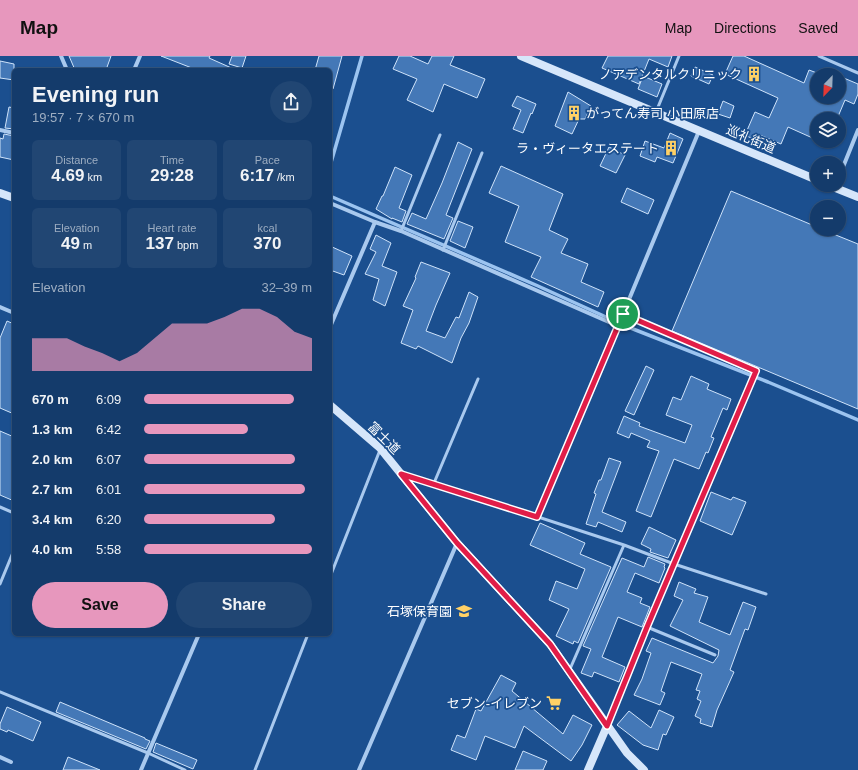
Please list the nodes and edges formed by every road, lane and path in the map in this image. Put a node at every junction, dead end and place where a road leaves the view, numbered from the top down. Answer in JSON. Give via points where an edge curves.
{"nodes":[{"id":1,"x":60,"y":56,"type":"edge"},
{"id":2,"x":140,"y":56,"type":"edge"},
{"id":3,"x":521,"y":56,"type":"edge"},
{"id":4,"x":679,"y":56,"type":"edge"},
{"id":5,"x":819,"y":56,"type":"edge"},
{"id":6,"x":66,"y":68,"type":"edge"},
{"id":7,"x":135,"y":68,"type":"edge"},
{"id":8,"x":858,"y":73,"type":"edge"},
{"id":9,"x":656,"y":112,"type":"junction"},
{"id":10,"x":0,"y":130,"type":"edge"},
{"id":11,"x":700,"y":130,"type":"junction"},
{"id":12,"x":858,"y":130,"type":"edge"},
{"id":13,"x":12,"y":133,"type":"edge"},
{"id":14,"x":440,"y":135,"type":"dead end"},
{"id":15,"x":482,"y":153,"type":"dead end"},
{"id":16,"x":846,"y":160,"type":"edge"},
{"id":17,"x":810,"y":177,"type":"edge"},
{"id":18,"x":846,"y":192,"type":"edge"},
{"id":19,"x":0,"y":193,"type":"edge"},
{"id":20,"x":12,"y":197,"type":"edge"},
{"id":21,"x":858,"y":197,"type":"edge"},
{"id":22,"x":332,"y":204,"type":"edge"},
{"id":23,"x":374,"y":222,"type":"junction"},
{"id":24,"x":401,"y":232,"type":"junction"},
{"id":25,"x":444,"y":250,"type":"junction"},
{"id":26,"x":0,"y":307,"type":"edge"},
{"id":27,"x":12,"y":312,"type":"edge"},
{"id":28,"x":623,"y":314,"type":"junction"},
{"id":29,"x":332,"y":322,"type":"edge"},
{"id":30,"x":618,"y":326,"type":"junction"},
{"id":31,"x":756,"y":371,"type":"joint"},
{"id":32,"x":478,"y":380,"type":"dead end"},
{"id":33,"x":332,"y":407,"type":"edge"},
{"id":34,"x":380,"y":448,"type":"junction"},
{"id":35,"x":401,"y":474,"type":"junction"},
{"id":36,"x":434,"y":483,"type":"junction"},
{"id":37,"x":0,"y":507,"type":"edge"},
{"id":38,"x":12,"y":512,"type":"edge"},
{"id":39,"x":537,"y":517,"type":"junction"},
{"id":40,"x":457,"y":543,"type":"junction"},
{"id":41,"x":624,"y":545,"type":"junction"},
{"id":42,"x":12,"y":555,"type":"edge"},
{"id":43,"x":674,"y":564,"type":"junction"},
{"id":44,"x":332,"y":572,"type":"edge"},
{"id":45,"x":0,"y":584,"type":"edge"},
{"id":46,"x":766,"y":594,"type":"dead end"},
{"id":47,"x":647,"y":627,"type":"junction"},
{"id":48,"x":198,"y":636,"type":"edge"},
{"id":49,"x":307,"y":636,"type":"edge"},
{"id":50,"x":715,"y":655,"type":"dead end"},
{"id":51,"x":569,"y":670,"type":"junction"},
{"id":52,"x":0,"y":692,"type":"edge"},
{"id":53,"x":607,"y":726,"type":"junction"},
{"id":54,"x":148,"y":753,"type":"junction"},
{"id":55,"x":0,"y":757,"type":"edge"},
{"id":56,"x":11,"y":762,"type":"dead end"},
{"id":57,"x":141,"y":770,"type":"edge"},
{"id":58,"x":184,"y":770,"type":"edge"},
{"id":59,"x":255,"y":770,"type":"edge"},
{"id":60,"x":359,"y":770,"type":"edge"},
{"id":61,"x":588,"y":770,"type":"edge"},
{"id":62,"x":644,"y":770,"type":"edge"}],
"edges":[{"from":1,"to":6,"type":"street"},
{"from":2,"to":7,"type":"street"},
{"from":3,"to":9,"type":"street","name":"巡礼街道"},
{"from":4,"to":9,"type":"lane"},
{"from":5,"to":8,"type":"lane"},
{"from":9,"to":11,"type":"street","name":"巡礼街道"},
{"from":10,"to":13,"type":"street"},
{"from":11,"to":17,"type":"street","name":"巡礼街道"},
{"from":11,"to":28,"type":"street"},
{"from":12,"to":16,"type":"street"},
{"from":14,"to":24,"type":"lane"},
{"from":15,"to":25,"type":"lane"},
{"from":18,"to":21,"type":"street"},
{"from":19,"to":20,"type":"street"},
{"from":22,"to":23,"type":"street"},
{"from":23,"to":24,"type":"street"},
{"from":23,"to":29,"type":"street"},
{"from":24,"to":25,"type":"street"},
{"from":25,"to":30,"type":"street"},
{"from":26,"to":27,"type":"street"},
{"from":28,"to":30,"type":"street"},
{"from":28,"to":31,"type":"street"},
{"from":30,"to":39,"type":"street"},
{"from":31,"to":43,"type":"lane"},
{"from":32,"to":36,"type":"lane"},
{"from":33,"to":34,"type":"street","name":"富士道"},
{"from":34,"to":35,"type":"street","name":"富士道"},
{"from":34,"to":44,"type":"lane"},
{"from":35,"to":36,"type":"lane"},
{"from":35,"to":40,"type":"street","name":"富士道"},
{"from":36,"to":39,"type":"lane"},
{"from":37,"to":38,"type":"lane"},
{"from":39,"to":41,"type":"lane"},
{"from":40,"to":51,"type":"street","name":"富士道","via":[[550,644]]},
{"from":40,"to":60,"type":"street"},
{"from":41,"to":43,"type":"lane"},
{"from":41,"to":51,"type":"lane"},
{"from":42,"to":45,"type":"lane"},
{"from":43,"to":46,"type":"lane"},
{"from":43,"to":47,"type":"lane"},
{"from":47,"to":50,"type":"lane"},
{"from":47,"to":53,"type":"lane"},
{"from":48,"to":54,"type":"street"},
{"from":49,"to":59,"type":"lane"},
{"from":51,"to":53,"type":"street","name":"富士道"},
{"from":52,"to":54,"type":"lane"},
{"from":53,"to":61,"type":"street"},
{"from":53,"to":62,"type":"street","name":"富士道","via":[[627,753]]},
{"from":54,"to":57,"type":"street"},
{"from":54,"to":58,"type":"lane"},
{"from":55,"to":56,"type":"street"}]}
